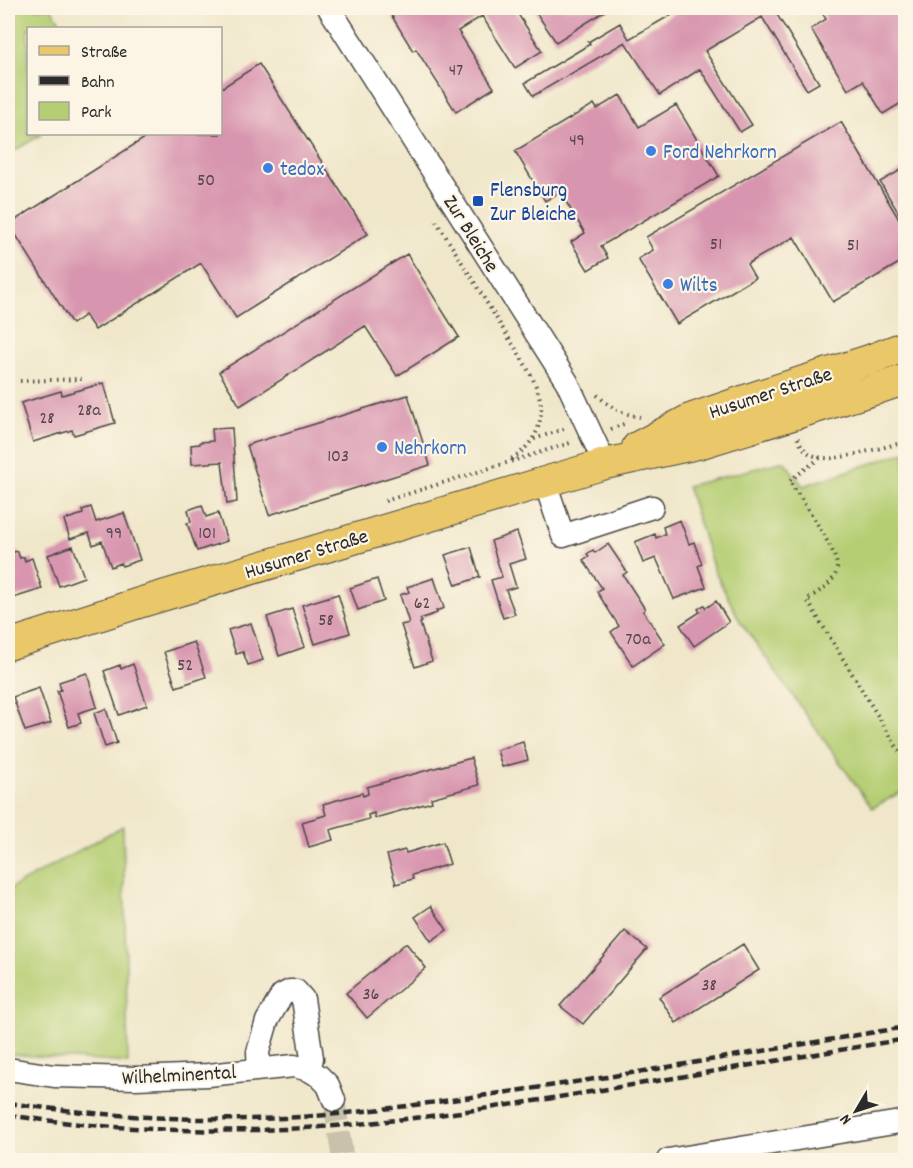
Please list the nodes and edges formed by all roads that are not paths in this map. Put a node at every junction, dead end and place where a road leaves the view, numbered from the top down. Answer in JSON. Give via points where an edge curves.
{"nodes":[{"id":1,"x":329,"y":8,"type":"edge"},
{"id":2,"x":906,"y":346,"type":"edge"},
{"id":3,"x":906,"y":379,"type":"edge"},
{"id":4,"x":605,"y":464,"type":"junction"},
{"id":5,"x":545,"y":482,"type":"junction"},
{"id":6,"x":652,"y":507,"type":"dead end"},
{"id":7,"x":8,"y":645,"type":"edge"},
{"id":8,"x":8,"y":1069,"type":"edge"},
{"id":9,"x":259,"y":1069,"type":"junction"},
{"id":10,"x":309,"y":1070,"type":"junction"},
{"id":11,"x":334,"y":1100,"type":"tunnel mouth"},
{"id":12,"x":906,"y":1120,"type":"edge"},
{"id":13,"x":668,"y":1161,"type":"edge"}],
"edges":[{"from":1,"to":4,"type":"street","name":"Zur Bleiche","via":[[567,382]]},
{"from":2,"to":4,"type":"main road","name":"Husumer Straße","via":[[690,419]]},
{"from":3,"to":4,"type":"main road","name":"Husumer Straße","via":[[702,443]]},
{"from":4,"to":5,"type":"main road","name":"Husumer Straße"},
{"from":5,"to":6,"type":"street","via":[[563,536]]},
{"from":5,"to":7,"type":"main road","name":"Husumer Straße"},
{"from":8,"to":9,"type":"street","name":"Wilhelminental","via":[[54,1076],[136,1078]]},
{"from":9,"to":10,"type":"street","name":"Wilhelminental","via":[[294,1066]]},
{"from":9,"to":10,"type":"street","via":[[258,1052],[267,1021],[282,995],[296,991],[303,999],[312,1058]]},
{"from":10,"to":11,"type":"street","via":[[328,1085]]},
{"from":12,"to":13,"type":"street"}]}
